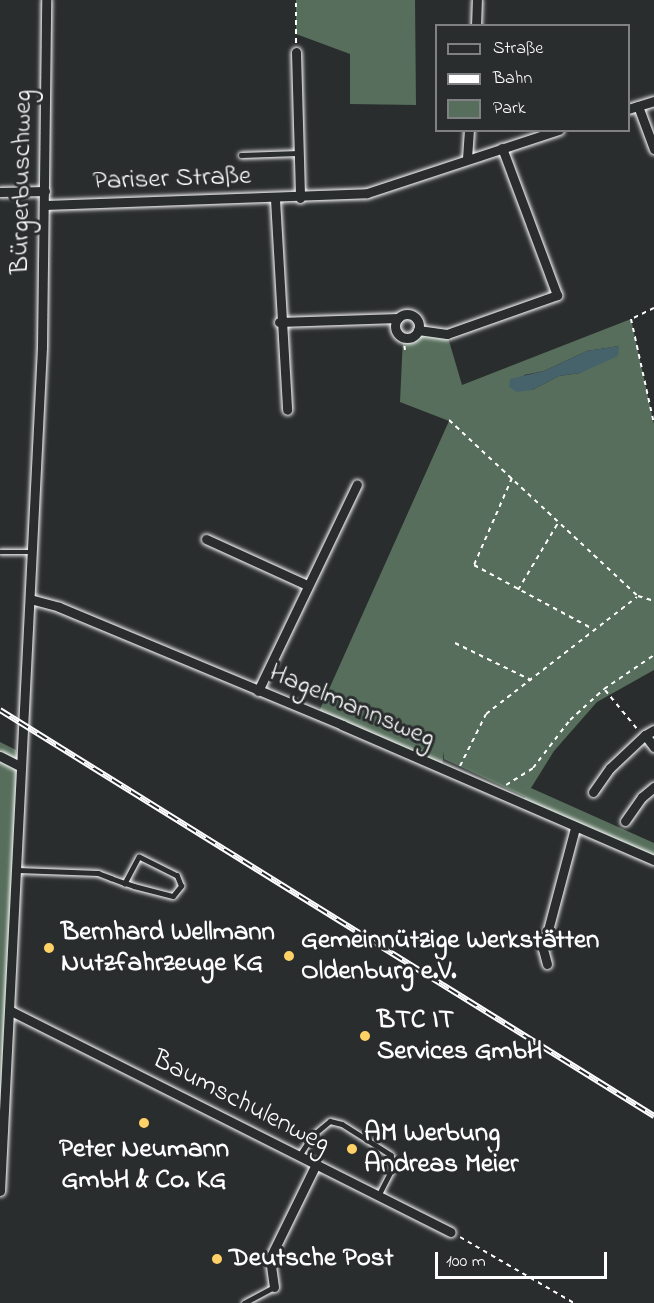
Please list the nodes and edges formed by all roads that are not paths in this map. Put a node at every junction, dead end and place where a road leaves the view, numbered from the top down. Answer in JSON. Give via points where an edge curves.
{"nodes":[{"id":1,"x":46,"y":0,"type":"edge"},
{"id":2,"x":477,"y":0,"type":"edge"},
{"id":3,"x":476,"y":24,"type":"edge"},
{"id":4,"x":296,"y":52,"type":"road end"},
{"id":5,"x":654,"y":101,"type":"edge"},
{"id":6,"x":633,"y":108,"type":"edge"},
{"id":7,"x":469,"y":132,"type":"edge"},
{"id":8,"x":553,"y":132,"type":"edge"},
{"id":9,"x":502,"y":148,"type":"junction"},
{"id":10,"x":654,"y":148,"type":"edge"},
{"id":11,"x":298,"y":153,"type":"junction"},
{"id":12,"x":242,"y":155,"type":"dead end"},
{"id":13,"x":467,"y":158,"type":"junction"},
{"id":14,"x":45,"y":191,"type":"junction"},
{"id":15,"x":0,"y":192,"type":"edge"},
{"id":16,"x":300,"y":198,"type":"junction"},
{"id":17,"x":275,"y":199,"type":"junction"},
{"id":18,"x":45,"y":205,"type":"junction"},
{"id":19,"x":398,"y":318,"type":"junction"},
{"id":20,"x":279,"y":322,"type":"junction"},
{"id":21,"x":418,"y":330,"type":"junction"},
{"id":22,"x":287,"y":410,"type":"dead end"},
{"id":23,"x":357,"y":484,"type":"dead end"},
{"id":24,"x":206,"y":539,"type":"dead end"},
{"id":25,"x":0,"y":552,"type":"edge"},
{"id":26,"x":32,"y":552,"type":"junction"},
{"id":27,"x":307,"y":585,"type":"junction"},
{"id":28,"x":30,"y":599,"type":"junction"},
{"id":29,"x":258,"y":691,"type":"junction"},
{"id":30,"x":654,"y":730,"type":"edge"},
{"id":31,"x":645,"y":735,"type":"junction"},
{"id":32,"x":654,"y":747,"type":"edge"},
{"id":33,"x":0,"y":756,"type":"edge"},
{"id":34,"x":20,"y":766,"type":"junction"},
{"id":35,"x":654,"y":787,"type":"edge"},
{"id":36,"x":593,"y":792,"type":"dead end"},
{"id":37,"x":625,"y":821,"type":"dead end"},
{"id":38,"x":575,"y":828,"type":"junction"},
{"id":39,"x":654,"y":860,"type":"edge"},
{"id":40,"x":18,"y":870,"type":"junction"},
{"id":41,"x":125,"y":883,"type":"junction"},
{"id":42,"x":548,"y":964,"type":"dead end"},
{"id":43,"x":11,"y":1011,"type":"junction"},
{"id":44,"x":299,"y":1156,"type":"junction"},
{"id":45,"x":316,"y":1164,"type":"junction"},
{"id":46,"x":0,"y":1191,"type":"edge"},
{"id":47,"x":378,"y":1196,"type":"junction"},
{"id":48,"x":451,"y":1232,"type":"road end"},
{"id":49,"x":274,"y":1287,"type":"joint"},
{"id":50,"x":244,"y":1303,"type":"edge"}],
"edges":[{"from":1,"to":14,"type":"street","name":"Bürgerbuschweg"},
{"from":2,"to":3,"type":"street"},
{"from":4,"to":11,"type":"street"},
{"from":5,"to":6,"type":"street"},
{"from":6,"to":10,"type":"street"},
{"from":7,"to":13,"type":"street"},
{"from":8,"to":9,"type":"street","name":"Pariser Straße"},
{"from":9,"to":13,"type":"street","name":"Pariser Straße"},
{"from":9,"to":21,"type":"street","via":[[557,295],[447,334]]},
{"from":11,"to":12,"type":"lane"},
{"from":11,"to":16,"type":"street"},
{"from":13,"to":16,"type":"street","name":"Pariser Straße","via":[[367,193]]},
{"from":14,"to":15,"type":"street"},
{"from":14,"to":18,"type":"street","name":"Bürgerbuschweg"},
{"from":16,"to":17,"type":"street","name":"Pariser Straße"},
{"from":17,"to":18,"type":"street","name":"Pariser Straße"},
{"from":17,"to":20,"type":"street"},
{"from":18,"to":26,"type":"street","name":"Bürgerbuschweg"},
{"from":19,"to":20,"type":"street"},
{"from":19,"to":21,"type":"street","via":[[413,315]]},
{"from":19,"to":21,"type":"street","via":[[395,329],[403,337],[414,336]]},
{"from":20,"to":22,"type":"street"},
{"from":23,"to":27,"type":"street","via":[[315,578]]},
{"from":24,"to":27,"type":"street"},
{"from":25,"to":26,"type":"lane"},
{"from":26,"to":28,"type":"street","name":"Bürgerbuschweg"},
{"from":27,"to":29,"type":"street"},
{"from":28,"to":29,"type":"street","name":"Hagelmannsweg","via":[[59,607]]},
{"from":28,"to":34,"type":"street","name":"Bürgerbuschweg"},
{"from":29,"to":38,"type":"street","name":"Hagelmannsweg","via":[[456,773]]},
{"from":30,"to":31,"type":"street"},
{"from":31,"to":32,"type":"street"},
{"from":31,"to":36,"type":"street","via":[[610,768]]},
{"from":33,"to":34,"type":"street"},
{"from":34,"to":40,"type":"street","name":"Bürgerbuschweg"},
{"from":35,"to":37,"type":"street"},
{"from":38,"to":39,"type":"street","name":"Hagelmannsweg"},
{"from":38,"to":42,"type":"street","via":[[543,949]]},
{"from":40,"to":41,"type":"lane","via":[[98,873]]},
{"from":40,"to":43,"type":"street","name":"Bürgerbuschweg"},
{"from":41,"to":41,"type":"lane","via":[[173,896],[181,886],[177,876],[139,857]]},
{"from":43,"to":44,"type":"street","name":"Baumschulenweg"},
{"from":43,"to":46,"type":"street","name":"Bürgerbuschweg"},
{"from":44,"to":45,"type":"street","name":"Baumschulenweg"},
{"from":44,"to":47,"type":"lane","via":[[312,1136],[330,1121],[342,1124],[391,1155],[394,1166]]},
{"from":45,"to":47,"type":"street","name":"Baumschulenweg"},
{"from":45,"to":49,"type":"street","via":[[270,1258]]},
{"from":47,"to":48,"type":"street","name":"Baumschulenweg"},
{"from":49,"to":50,"type":"lane"}]}
